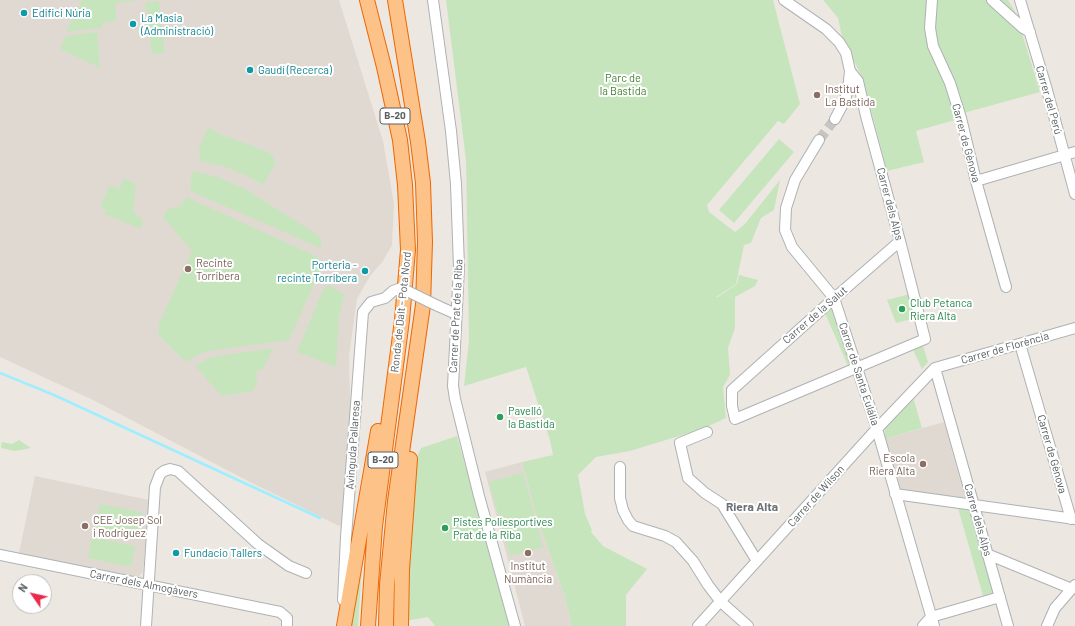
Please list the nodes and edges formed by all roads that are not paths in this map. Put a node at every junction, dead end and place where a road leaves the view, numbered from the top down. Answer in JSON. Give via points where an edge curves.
{"nodes":[{"id":1,"x":367,"y":0,"type":"edge"},
{"id":2,"x":395,"y":0,"type":"edge"},
{"id":3,"x":433,"y":0,"type":"edge"},
{"id":4,"x":784,"y":0,"type":"edge"},
{"id":5,"x":932,"y":0,"type":"edge"},
{"id":6,"x":992,"y":0,"type":"edge"},
{"id":7,"x":1020,"y":2,"type":"edge"},
{"id":8,"x":1030,"y":32,"type":"junction"},
{"id":9,"x":850,"y":71,"type":"junction"},
{"id":10,"x":835,"y":119,"type":"tunnel mouth"},
{"id":11,"x":819,"y":140,"type":"tunnel mouth"},
{"id":12,"x":1075,"y":152,"type":"edge"},
{"id":13,"x":1065,"y":156,"type":"junction"},
{"id":14,"x":976,"y":181,"type":"junction"},
{"id":15,"x":1075,"y":194,"type":"edge"},
{"id":16,"x":900,"y":242,"type":"junction"},
{"id":17,"x":1006,"y":287,"type":"dead end"},
{"id":18,"x":403,"y":292,"type":"junction"},
{"id":19,"x":834,"y":298,"type":"junction"},
{"id":20,"x":423,"y":305,"type":"junction"},
{"id":21,"x":456,"y":314,"type":"junction"},
{"id":22,"x":1075,"y":328,"type":"edge"},
{"id":23,"x":1020,"y":344,"type":"junction"},
{"id":24,"x":857,"y":368,"type":"junction"},
{"id":25,"x":934,"y":368,"type":"junction"},
{"id":26,"x":877,"y":429,"type":"junction"},
{"id":27,"x":707,"y":432,"type":"dead end"},
{"id":28,"x":620,"y":466,"type":"dead end"},
{"id":29,"x":895,"y":494,"type":"junction"},
{"id":30,"x":974,"y":505,"type":"junction"},
{"id":31,"x":1073,"y":519,"type":"edge"},
{"id":32,"x":987,"y":554,"type":"junction"},
{"id":33,"x":0,"y":555,"type":"edge"},
{"id":34,"x":757,"y":561,"type":"junction"},
{"id":35,"x":306,"y":573,"type":"dead end"},
{"id":36,"x":149,"y":585,"type":"junction"},
{"id":37,"x":1074,"y":587,"type":"edge"},
{"id":38,"x":1000,"y":597,"type":"junction"},
{"id":39,"x":721,"y":602,"type":"junction"},
{"id":40,"x":933,"y":621,"type":"edge"},
{"id":41,"x":287,"y":622,"type":"edge"},
{"id":42,"x":146,"y":626,"type":"edge"},
{"id":43,"x":343,"y":626,"type":"edge"},
{"id":44,"x":368,"y":626,"type":"edge"},
{"id":45,"x":386,"y":626,"type":"edge"},
{"id":46,"x":401,"y":626,"type":"edge"},
{"id":47,"x":515,"y":626,"type":"edge"},
{"id":48,"x":698,"y":626,"type":"edge"},
{"id":49,"x":748,"y":626,"type":"edge"},
{"id":50,"x":923,"y":626,"type":"edge"},
{"id":51,"x":1008,"y":626,"type":"edge"},
{"id":52,"x":1046,"y":626,"type":"edge"}],
"edges":[{"from":1,"to":18,"type":"highway","name":"Ronda de Dalt - Pota Nord","number":"B-20","via":[[400,140],[408,250]]},
{"from":2,"to":20,"type":"highway","name":"Ronda de Dalt - Pota Nord","number":"B-20","via":[[423,183]]},
{"from":3,"to":21,"type":"street","name":"Carrer de Prat de la Riba","via":[[456,184],[459,248]]},
{"from":4,"to":9,"type":"street","via":[[826,29],[839,42],[846,54]]},
{"from":5,"to":14,"type":"street","name":"Carrer de Gènova","via":[[930,28],[933,46],[950,83]]},
{"from":6,"to":8,"type":"street"},
{"from":7,"to":8,"type":"street","name":"Carrer del Perú"},
{"from":8,"to":13,"type":"street","name":"Carrer del Perú"},
{"from":9,"to":10,"type":"street","via":[[846,96]]},
{"from":9,"to":16,"type":"street","name":"Carrer dels Alps","via":[[858,82]]},
{"from":11,"to":19,"type":"street","name":"Carrer de Santa Eulália","via":[[795,180],[786,208],[785,230],[792,247]]},
{"from":12,"to":13,"type":"street"},
{"from":13,"to":14,"type":"street"},
{"from":13,"to":15,"type":"street","name":"Carrer del Perú"},
{"from":14,"to":17,"type":"street","name":"Carrer de Gènova"},
{"from":16,"to":19,"type":"street","name":"Carrer de la Salut"},
{"from":16,"to":24,"type":"street","name":"Carrer dels Alps","via":[[925,340]]},
{"from":18,"to":21,"type":"street","bridge":true},
{"from":18,"to":43,"type":"highway"},
{"from":18,"to":43,"type":"street","name":"Avinguda Pallaresa","via":[[393,291],[385,298],[370,302],[363,312],[346,537]]},
{"from":18,"to":44,"type":"highway","name":"Ronda de Dalt - Pota Nord","number":"B-20","via":[[375,526]]},
{"from":19,"to":24,"type":"street","name":"Carrer de Santa Eulália"},
{"from":19,"to":24,"type":"street","name":"Carrer de la Salut","via":[[732,390],[735,419]]},
{"from":20,"to":45,"type":"highway","name":"Ronda de Dalt - Pota Nord","number":"B-20","via":[[395,501]]},
{"from":20,"to":46,"type":"highway","via":[[418,399],[406,506]]},
{"from":21,"to":47,"type":"street","name":"Carrer de Prat de la Riba","via":[[453,386],[455,399]]},
{"from":22,"to":23,"type":"street","name":"Carrer de Florència"},
{"from":23,"to":25,"type":"street","name":"Carrer de Florència"},
{"from":23,"to":31,"type":"street","name":"Carrer de Gènova"},
{"from":24,"to":26,"type":"street","name":"Carrer de Santa Eulália"},
{"from":25,"to":26,"type":"street","name":"Carrer de Wilson"},
{"from":25,"to":30,"type":"street","name":"Carrer dels Alps"},
{"from":26,"to":29,"type":"street","name":"Carrer de Santa Eulália"},
{"from":26,"to":34,"type":"street","name":"Carrer de Wilson"},
{"from":27,"to":34,"type":"street","via":[[680,443],[688,478],[722,504]]},
{"from":28,"to":39,"type":"street","via":[[620,498],[628,520],[633,526],[676,542],[693,561]]},
{"from":29,"to":30,"type":"street"},
{"from":29,"to":40,"type":"street","name":"Carrer de Santa Eulália"},
{"from":30,"to":31,"type":"street"},
{"from":30,"to":32,"type":"street","name":"Carrer dels Alps"},
{"from":32,"to":37,"type":"street"},
{"from":32,"to":38,"type":"street","name":"Carrer dels Alps"},
{"from":33,"to":36,"type":"street","name":"Carrer dels Almogàvers"},
{"from":34,"to":39,"type":"street","name":"Carrer de Wilson"},
{"from":35,"to":36,"type":"street","via":[[289,566],[262,547],[175,470],[160,474],[155,487]]},
{"from":36,"to":41,"type":"street","name":"Carrer dels Almogàvers","via":[[280,612]]},
{"from":36,"to":42,"type":"street"},
{"from":37,"to":52,"type":"street","via":[[1055,608]]},
{"from":38,"to":40,"type":"street"},
{"from":38,"to":51,"type":"street","name":"Carrer dels Alps"},
{"from":39,"to":48,"type":"street","name":"Carrer de Wilson"},
{"from":39,"to":49,"type":"street"},
{"from":40,"to":50,"type":"street"}]}
